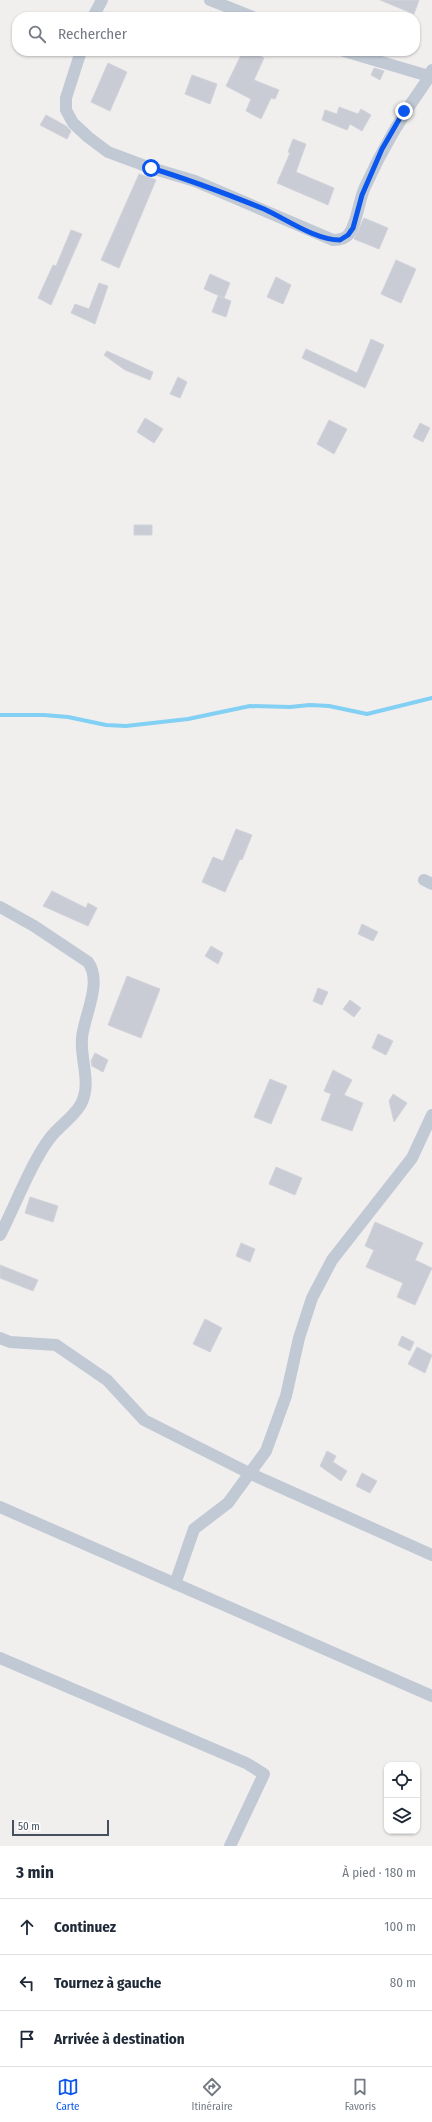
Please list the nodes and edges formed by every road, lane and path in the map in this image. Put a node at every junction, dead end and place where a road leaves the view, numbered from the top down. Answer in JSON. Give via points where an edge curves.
{"nodes":[{"id":1,"x":102,"y":0,"type":"edge"},
{"id":2,"x":210,"y":0,"type":"edge"},
{"id":3,"x":96,"y":12,"type":"edge"},
{"id":4,"x":241,"y":12,"type":"edge"},
{"id":5,"x":79,"y":56,"type":"edge"},
{"id":6,"x":363,"y":56,"type":"edge"},
{"id":7,"x":431,"y":74,"type":"edge"},
{"id":8,"x":0,"y":907,"type":"edge"},
{"id":9,"x":432,"y":1115,"type":"edge"},
{"id":10,"x":0,"y":1235,"type":"edge"},
{"id":11,"x":0,"y":1338,"type":"edge"},
{"id":12,"x":251,"y":1474,"type":"junction"},
{"id":13,"x":0,"y":1507,"type":"edge"},
{"id":14,"x":432,"y":1555,"type":"edge"},
{"id":15,"x":175,"y":1584,"type":"junction"},
{"id":16,"x":0,"y":1658,"type":"edge"},
{"id":17,"x":432,"y":1696,"type":"edge"},
{"id":18,"x":230,"y":1846,"type":"edge"}],
"edges":[{"from":1,"to":3,"type":"street"},
{"from":2,"to":4,"type":"street"},
{"from":5,"to":7,"type":"street","via":[[66,98],[66,110],[73,123],[108,152],[195,181],[333,240],[344,238],[353,228],[362,195],[382,149],[404,111]]},
{"from":6,"to":7,"type":"street"},
{"from":8,"to":10,"type":"street","via":[[88,962],[92,967],[94,980],[82,1039],[86,1078],[81,1103],[48,1142]]},
{"from":9,"to":12,"type":"street","via":[[412,1158],[332,1260],[312,1298],[274,1432],[266,1451]]},
{"from":11,"to":12,"type":"street","via":[[10,1342],[56,1345],[107,1380],[144,1420]]},
{"from":12,"to":14,"type":"street"},
{"from":12,"to":15,"type":"street","via":[[228,1503],[194,1529]]},
{"from":13,"to":15,"type":"street"},
{"from":15,"to":17,"type":"street"},
{"from":16,"to":18,"type":"street","via":[[246,1763],[264,1774]]}]}
